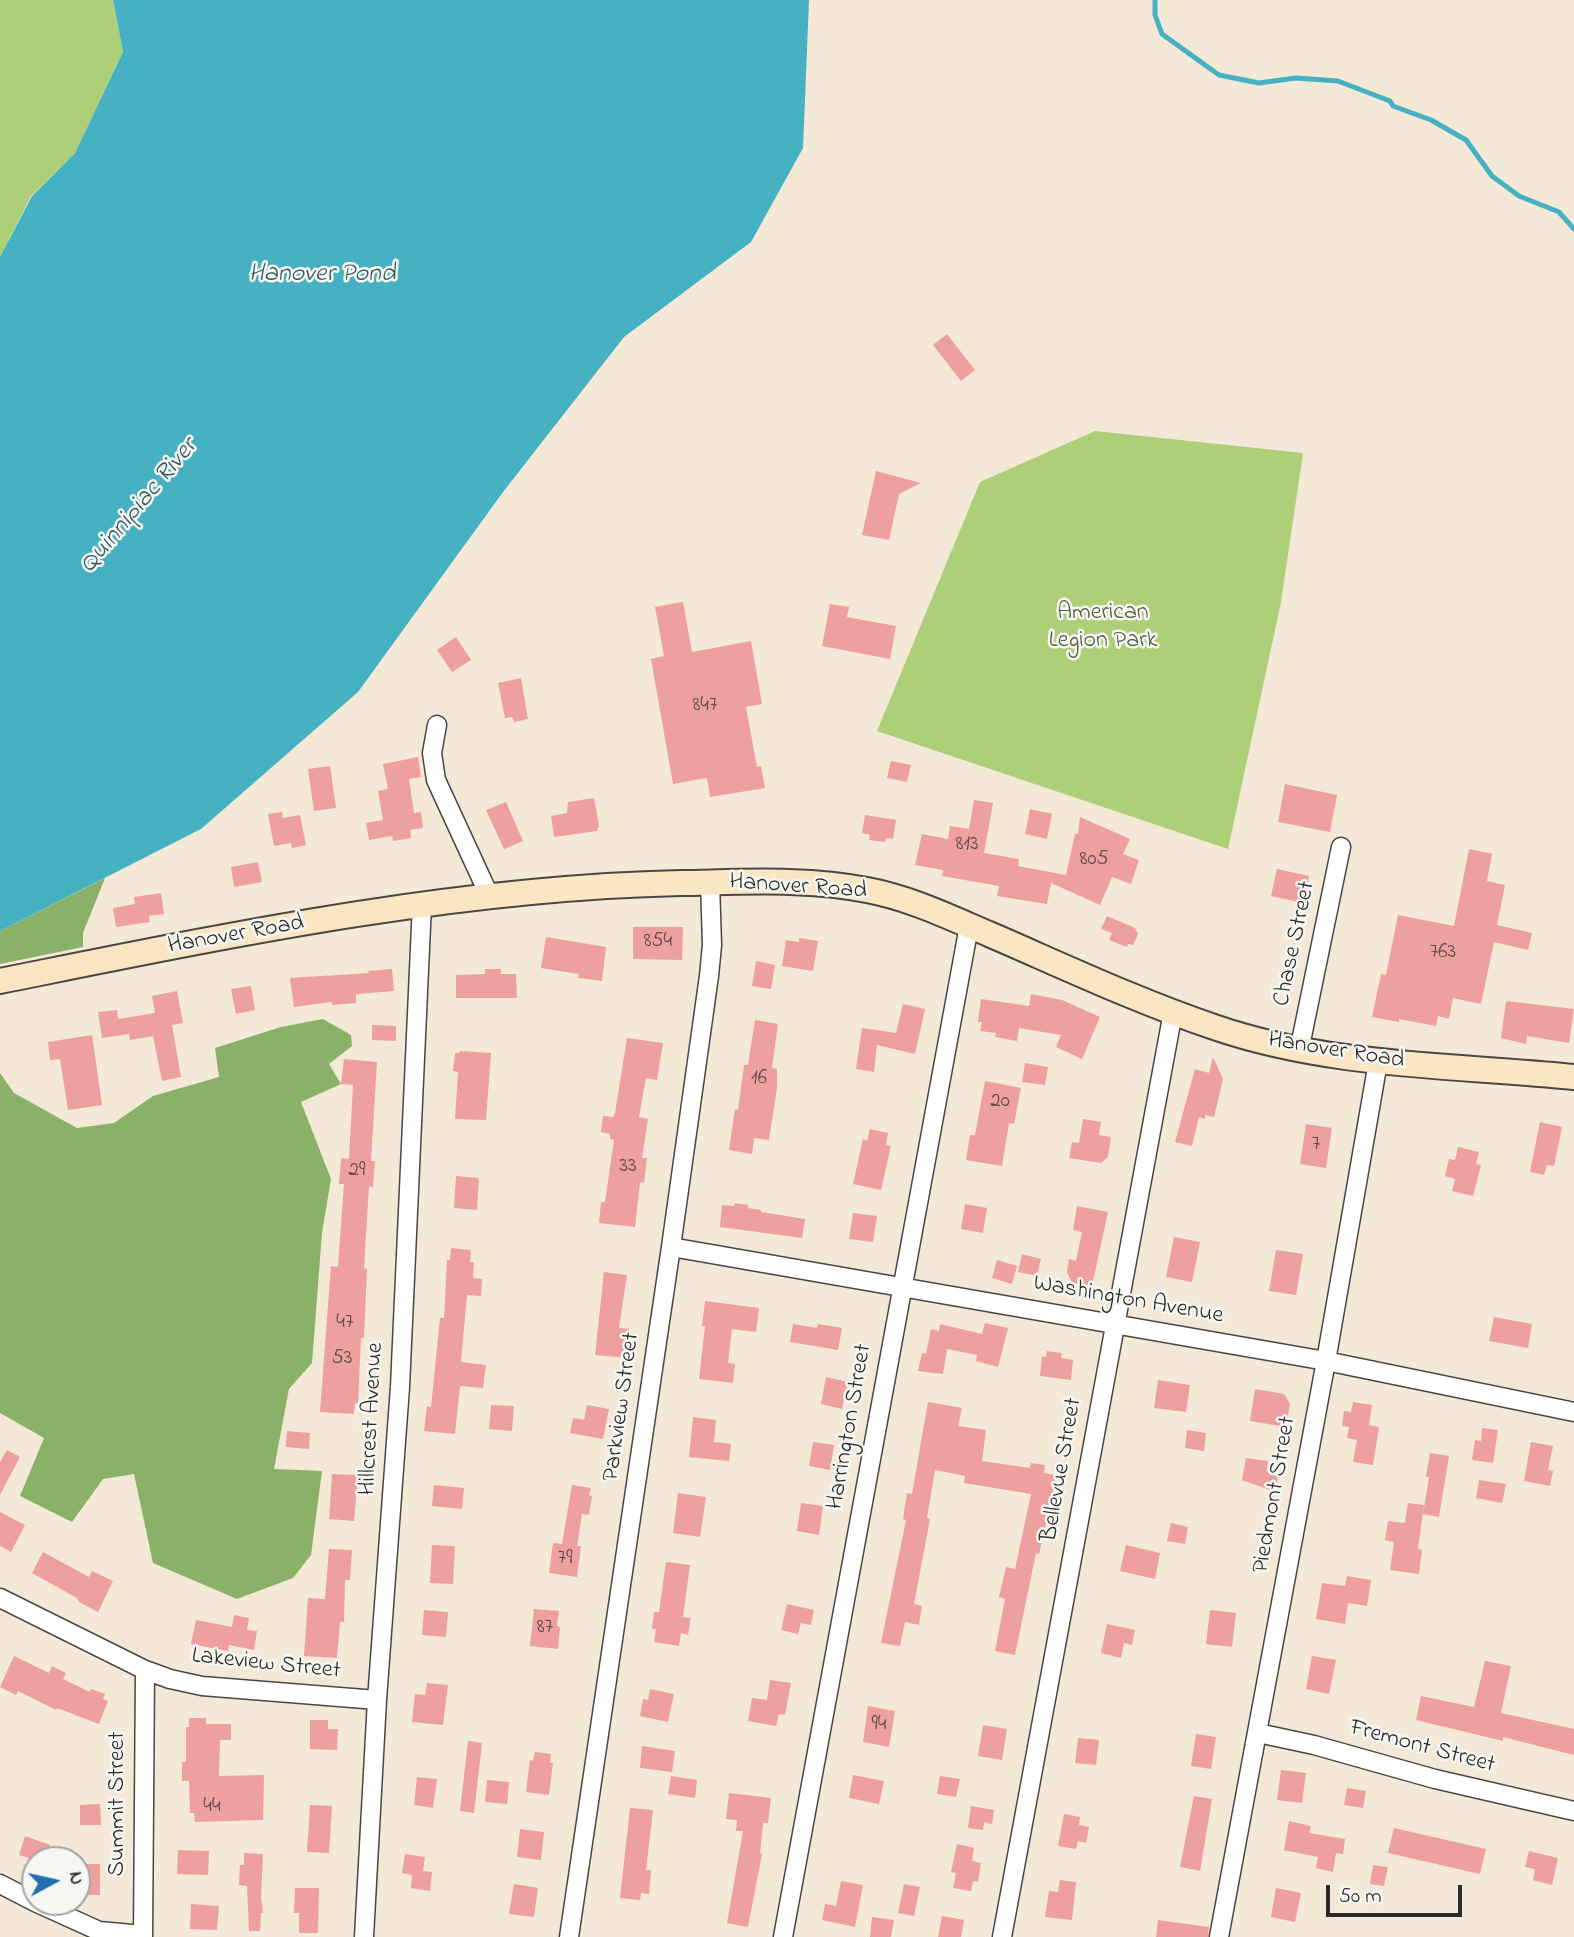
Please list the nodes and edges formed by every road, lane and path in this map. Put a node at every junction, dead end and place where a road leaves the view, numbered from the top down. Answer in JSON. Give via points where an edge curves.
{"nodes":[{"id":1,"x":437,"y":725,"type":"dead end"},
{"id":2,"x":1341,"y":847,"type":"dead end"},
{"id":3,"x":710,"y":882,"type":"junction"},
{"id":4,"x":489,"y":895,"type":"junction"},
{"id":5,"x":422,"y":904,"type":"junction"},
{"id":6,"x":969,"y":926,"type":"junction"},
{"id":7,"x":0,"y":981,"type":"edge"},
{"id":8,"x":1173,"y":1012,"type":"junction"},
{"id":9,"x":1299,"y":1051,"type":"junction"},
{"id":10,"x":1378,"y":1062,"type":"junction"},
{"id":11,"x":1574,"y":1077,"type":"edge"},
{"id":12,"x":671,"y":1247,"type":"junction"},
{"id":13,"x":902,"y":1288,"type":"junction"},
{"id":14,"x":1115,"y":1323,"type":"junction"},
{"id":15,"x":1326,"y":1361,"type":"junction"},
{"id":16,"x":1574,"y":1412,"type":"edge"},
{"id":17,"x":0,"y":1598,"type":"edge"},
{"id":18,"x":145,"y":1671,"type":"junction"},
{"id":19,"x":377,"y":1700,"type":"junction"},
{"id":20,"x":1258,"y":1733,"type":"junction"},
{"id":21,"x":1574,"y":1811,"type":"edge"},
{"id":22,"x":0,"y":1884,"type":"edge"},
{"id":23,"x":21,"y":1895,"type":"edge"},
{"id":24,"x":66,"y":1916,"type":"edge"},
{"id":25,"x":143,"y":1936,"type":"edge"},
{"id":26,"x":364,"y":1937,"type":"edge"},
{"id":27,"x":569,"y":1937,"type":"edge"},
{"id":28,"x":783,"y":1937,"type":"edge"},
{"id":29,"x":1002,"y":1937,"type":"edge"},
{"id":30,"x":1219,"y":1937,"type":"edge"}],
"edges":[{"from":1,"to":4,"type":"street","via":[[432,753],[436,780]]},
{"from":2,"to":9,"type":"street","name":"Chase Street"},
{"from":3,"to":4,"type":"main road","name":"Hanover Road"},
{"from":3,"to":6,"type":"main road","name":"Hanover Road","via":[[832,884],[869,890]]},
{"from":3,"to":12,"type":"street","name":"Parkview Street","via":[[709,976]]},
{"from":4,"to":5,"type":"main road","name":"Hanover Road"},
{"from":5,"to":7,"type":"main road","name":"Hanover Road"},
{"from":5,"to":19,"type":"street","name":"Hillcrest Avenue","via":[[400,1387]]},
{"from":6,"to":8,"type":"main road","name":"Hanover Road"},
{"from":6,"to":13,"type":"street","name":"Harrington Street"},
{"from":8,"to":9,"type":"main road","name":"Hanover Road"},
{"from":8,"to":14,"type":"street","name":"Bellevue Street"},
{"from":9,"to":10,"type":"main road","name":"Hanover Road"},
{"from":10,"to":11,"type":"main road","name":"Hanover Road"},
{"from":10,"to":15,"type":"street","name":"Piedmont Street"},
{"from":12,"to":13,"type":"street","name":"Washington Avenue"},
{"from":12,"to":27,"type":"street","name":"Parkview Street"},
{"from":13,"to":14,"type":"street","name":"Washington Avenue"},
{"from":13,"to":28,"type":"street","name":"Harrington Street"},
{"from":14,"to":15,"type":"street","name":"Washington Avenue"},
{"from":14,"to":29,"type":"street","name":"Bellevue Street"},
{"from":15,"to":16,"type":"street","name":"Washington Avenue"},
{"from":15,"to":20,"type":"street","name":"Piedmont Street"},
{"from":17,"to":18,"type":"street","name":"Lakeview Street"},
{"from":18,"to":19,"type":"street","name":"Lakeview Street","via":[[202,1686]]},
{"from":18,"to":25,"type":"street","name":"Summit Street"},
{"from":19,"to":26,"type":"street","name":"Hillcrest Avenue"},
{"from":20,"to":21,"type":"street","name":"Fremont Street"},
{"from":20,"to":30,"type":"street","name":"Piedmont Street"},
{"from":22,"to":23,"type":"street"},
{"from":24,"to":25,"type":"street","via":[[99,1931]]}]}
